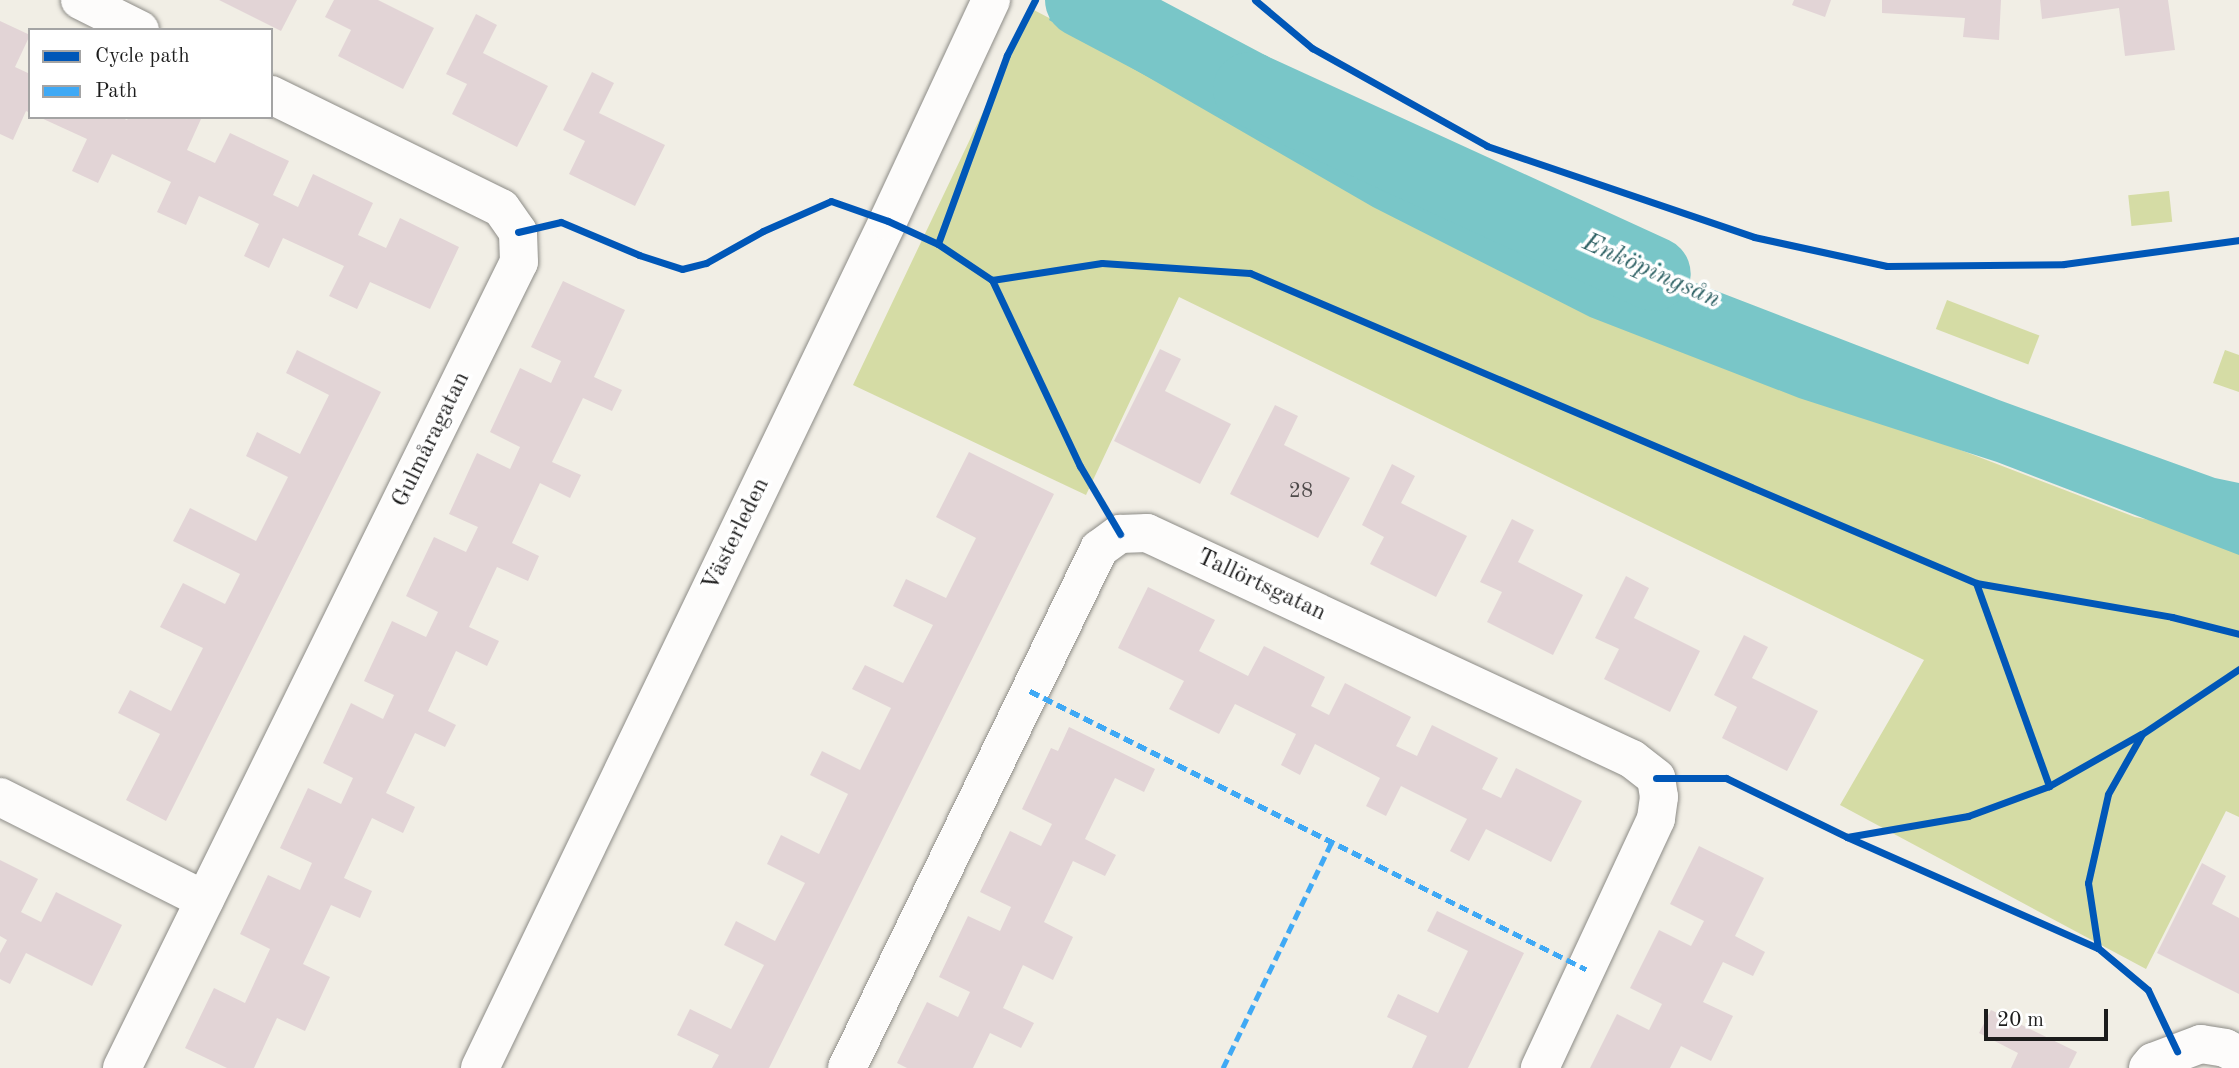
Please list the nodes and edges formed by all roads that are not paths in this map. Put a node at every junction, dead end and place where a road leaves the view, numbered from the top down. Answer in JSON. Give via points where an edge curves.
{"nodes":[{"id":1,"x":80,"y":0,"type":"edge"},
{"id":2,"x":984,"y":13,"type":"edge"},
{"id":3,"x":136,"y":28,"type":"edge"},
{"id":4,"x":273,"y":96,"type":"edge"},
{"id":5,"x":0,"y":797,"type":"edge"},
{"id":6,"x":205,"y":900,"type":"junction"},
{"id":7,"x":2239,"y":1055,"type":"edge"},
{"id":8,"x":122,"y":1068,"type":"edge"},
{"id":9,"x":480,"y":1068,"type":"edge"},
{"id":10,"x":847,"y":1068,"type":"edge"},
{"id":11,"x":1540,"y":1068,"type":"edge"},
{"id":12,"x":2148,"y":1068,"type":"edge"}],
"edges":[{"from":1,"to":3,"type":"street"},
{"from":2,"to":9,"type":"street","name":"Västerleden"},
{"from":4,"to":6,"type":"street","name":"Gulmåragatan","via":[[501,208],[518,232],[519,262]]},
{"from":5,"to":6,"type":"street"},
{"from":6,"to":8,"type":"street","name":"Gulmåragatan"},
{"from":7,"to":12,"type":"street","via":[[2201,1044]]},
{"from":10,"to":11,"type":"street","name":"Tallörtsgatan","via":[[1098,549],[1120,534],[1147,533],[1632,758],[1656,778],[1656,819]]}]}
